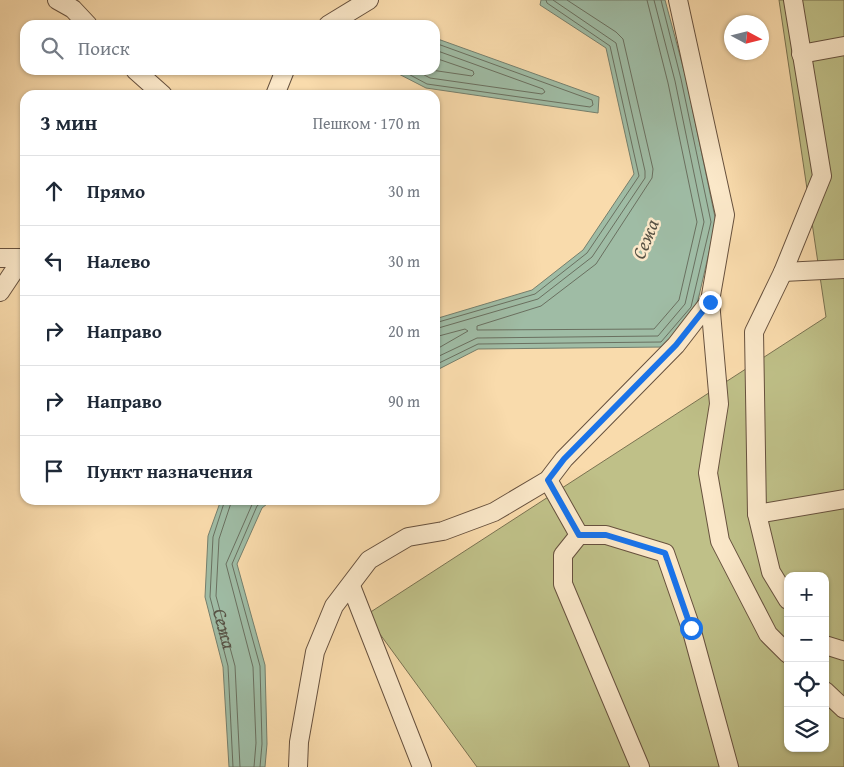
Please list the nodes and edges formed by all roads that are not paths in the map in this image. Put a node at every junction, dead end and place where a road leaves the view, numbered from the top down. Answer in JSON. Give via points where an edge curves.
{"nodes":[{"id":1,"x":57,"y":0,"type":"edge"},
{"id":2,"x":369,"y":0,"type":"edge"},
{"id":3,"x":678,"y":0,"type":"edge"},
{"id":4,"x":793,"y":0,"type":"edge"},
{"id":5,"x":83,"y":20,"type":"edge"},
{"id":6,"x":336,"y":20,"type":"edge"},
{"id":7,"x":844,"y":46,"type":"edge"},
{"id":8,"x":801,"y":54,"type":"junction"},
{"id":9,"x":141,"y":75,"type":"edge"},
{"id":10,"x":283,"y":75,"type":"edge"},
{"id":11,"x":157,"y":90,"type":"edge"},
{"id":12,"x":277,"y":90,"type":"edge"},
{"id":13,"x":0,"y":258,"type":"edge"},
{"id":14,"x":20,"y":259,"type":"edge"},
{"id":15,"x":20,"y":263,"type":"edge"},
{"id":16,"x":844,"y":269,"type":"edge"},
{"id":17,"x":783,"y":272,"type":"junction"},
{"id":18,"x":0,"y":292,"type":"edge"},
{"id":19,"x":710,"y":302,"type":"junction"},
{"id":20,"x":548,"y":480,"type":"junction"},
{"id":21,"x":844,"y":499,"type":"edge"},
{"id":22,"x":757,"y":514,"type":"junction"},
{"id":23,"x":579,"y":535,"type":"junction"},
{"id":24,"x":351,"y":586,"type":"junction"},
{"id":25,"x":784,"y":593,"type":"edge"},
{"id":26,"x":829,"y":646,"type":"edge"},
{"id":27,"x":784,"y":650,"type":"edge"},
{"id":28,"x":844,"y":650,"type":"edge"},
{"id":29,"x":829,"y":695,"type":"edge"},
{"id":30,"x":844,"y":710,"type":"edge"},
{"id":31,"x":298,"y":767,"type":"edge"},
{"id":32,"x":422,"y":767,"type":"edge"},
{"id":33,"x":640,"y":767,"type":"edge"},
{"id":34,"x":728,"y":767,"type":"edge"}],
"edges":[{"from":1,"to":5,"type":"street","via":[[73,9]]},
{"from":2,"to":6,"type":"street"},
{"from":3,"to":19,"type":"street","via":[[725,215]]},
{"from":4,"to":8,"type":"street"},
{"from":7,"to":8,"type":"street"},
{"from":8,"to":17,"type":"street","via":[[822,176]]},
{"from":9,"to":11,"type":"street"},
{"from":10,"to":12,"type":"street"},
{"from":13,"to":14,"type":"street"},
{"from":15,"to":18,"type":"street"},
{"from":16,"to":17,"type":"street"},
{"from":17,"to":22,"type":"street","via":[[754,332]]},
{"from":19,"to":20,"type":"street","via":[[676,345],[564,459]]},
{"from":19,"to":27,"type":"street","via":[[719,404],[708,473],[720,541],[768,634]]},
{"from":20,"to":23,"type":"street"},
{"from":20,"to":24,"type":"street","via":[[494,512],[443,531],[408,537],[369,560]]},
{"from":21,"to":22,"type":"street"},
{"from":22,"to":25,"type":"street","via":[[771,572]]},
{"from":23,"to":33,"type":"street","via":[[564,555],[563,584]]},
{"from":23,"to":34,"type":"street","via":[[606,535],[665,553],[691,628]]},
{"from":24,"to":31,"type":"street","via":[[334,606],[315,652],[299,742]]},
{"from":24,"to":32,"type":"street"},
{"from":26,"to":28,"type":"street"},
{"from":29,"to":30,"type":"street"}]}
